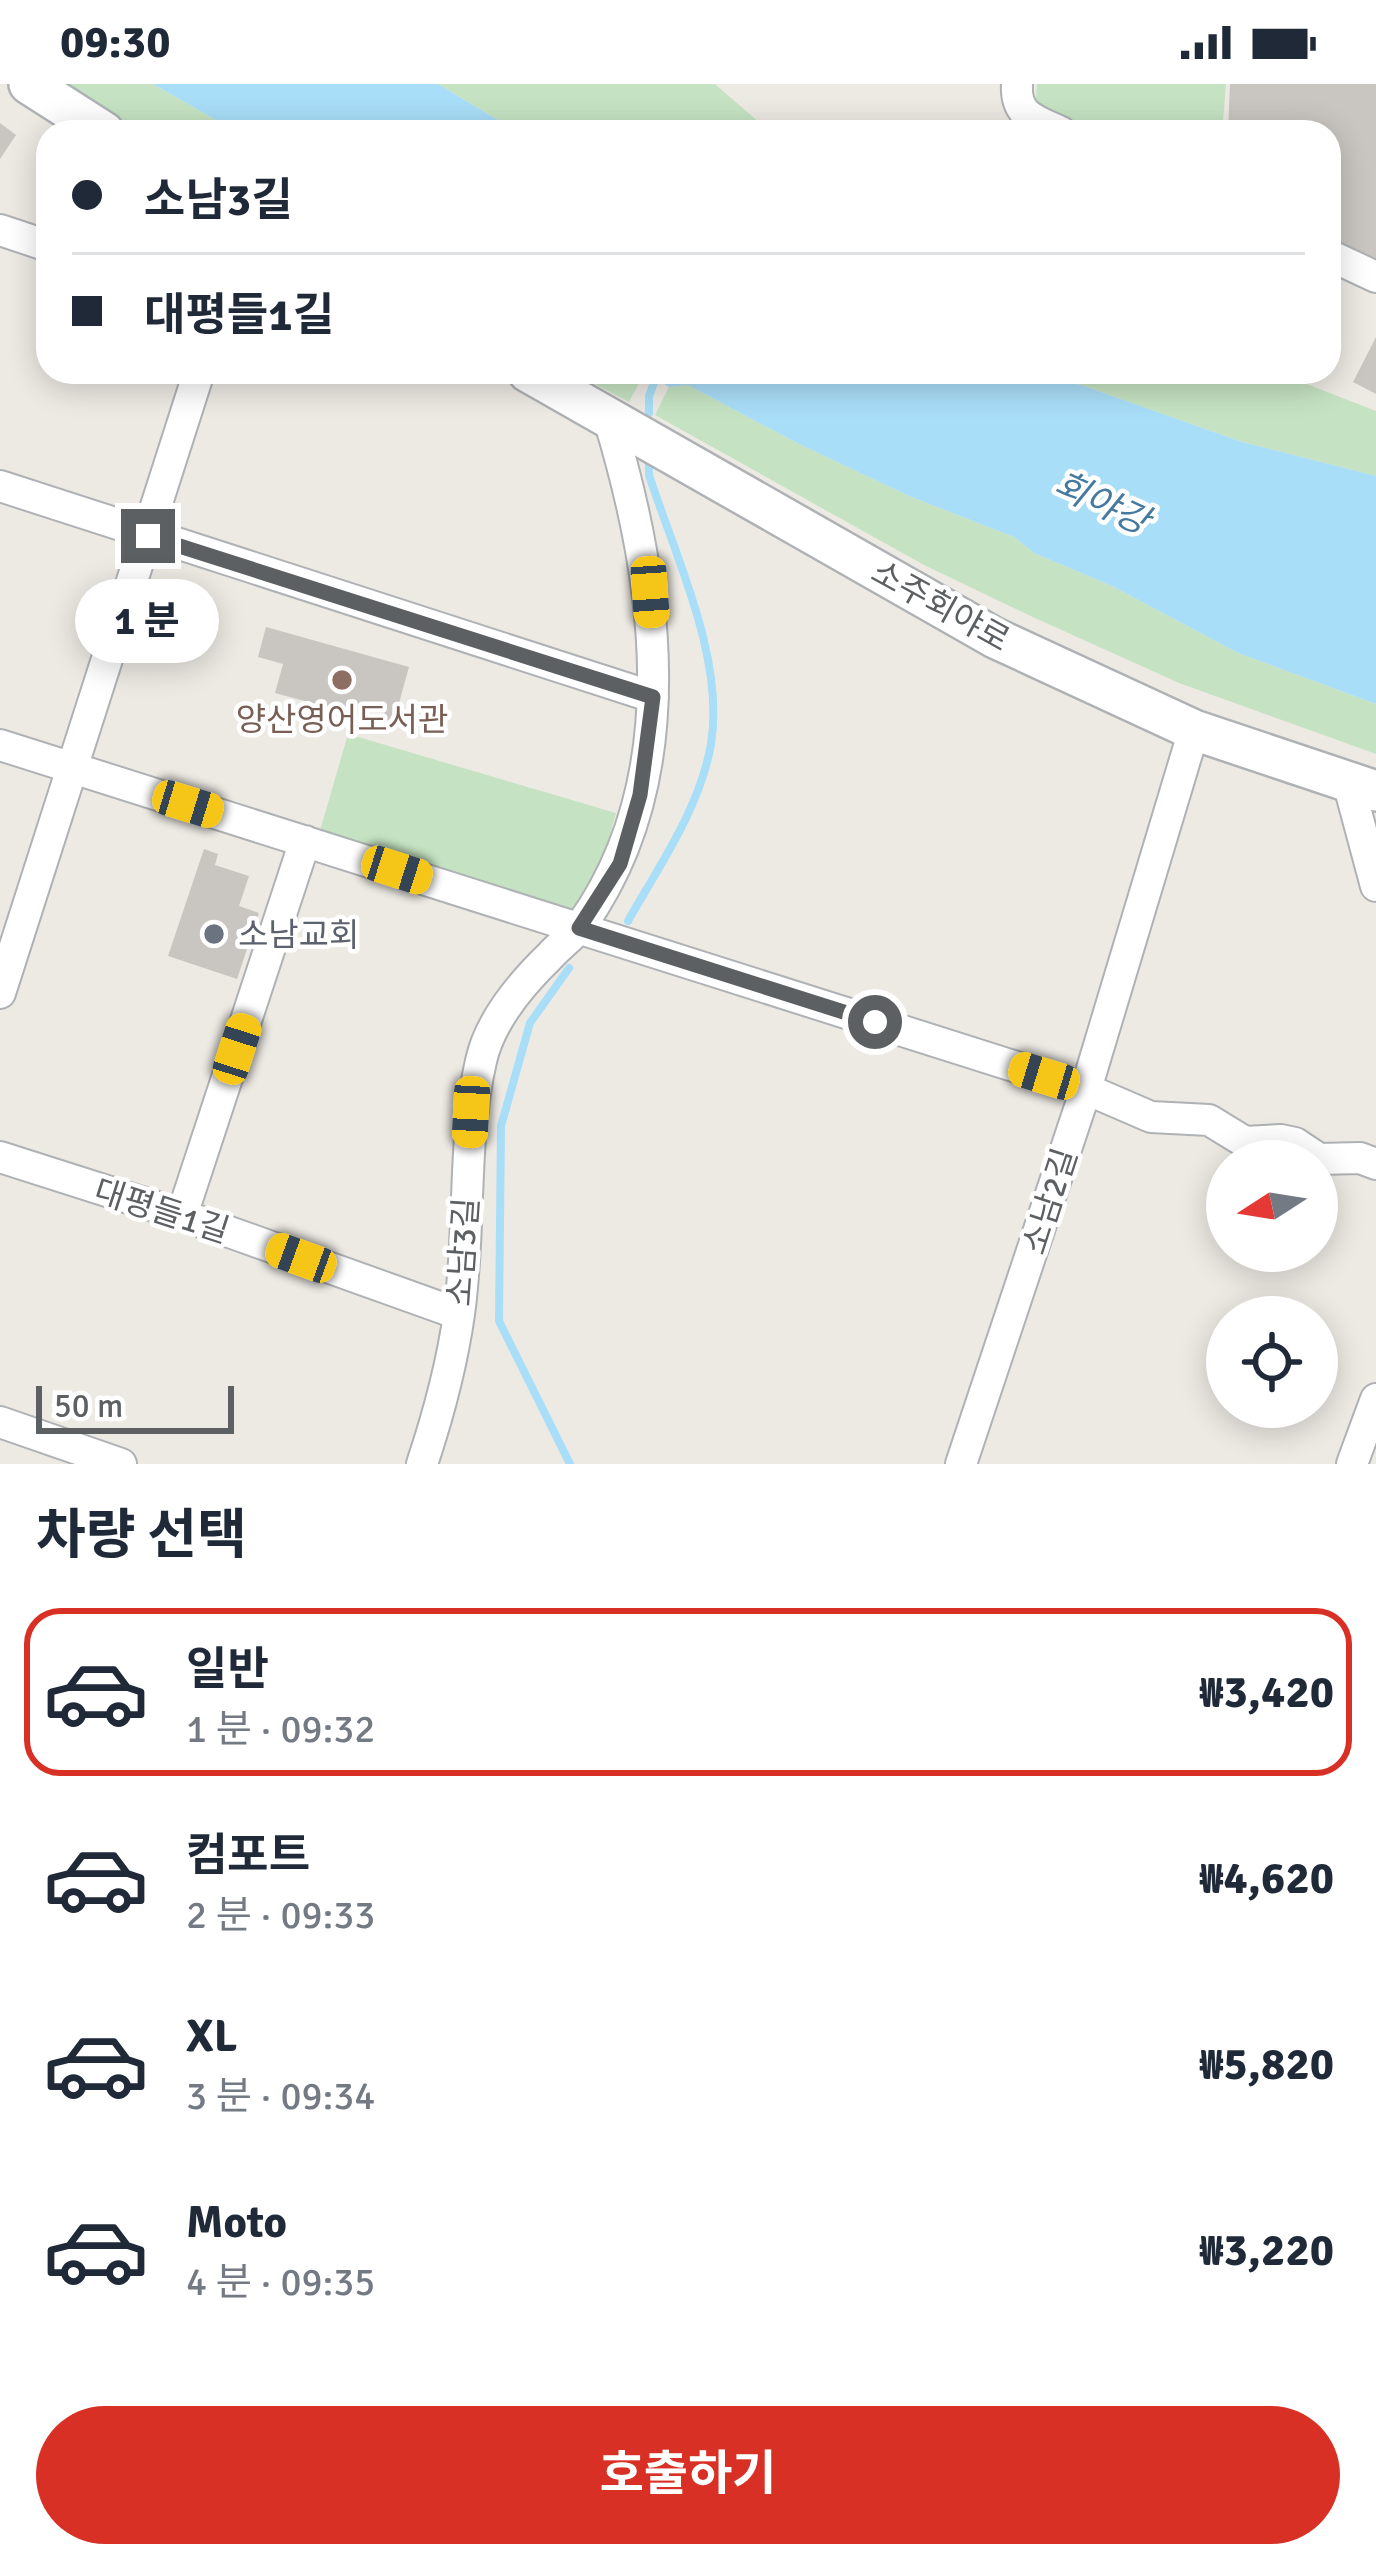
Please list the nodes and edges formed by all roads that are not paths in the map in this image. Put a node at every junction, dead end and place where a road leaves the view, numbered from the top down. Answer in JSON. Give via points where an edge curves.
{"nodes":[{"id":1,"x":29,"y":84,"type":"edge"},
{"id":2,"x":1017,"y":84,"type":"edge"},
{"id":3,"x":85,"y":120,"type":"edge"},
{"id":4,"x":1035,"y":120,"type":"edge"},
{"id":5,"x":0,"y":230,"type":"edge"},
{"id":6,"x":36,"y":242,"type":"edge"},
{"id":7,"x":1341,"y":261,"type":"edge"},
{"id":8,"x":1376,"y":277,"type":"edge"},
{"id":9,"x":196,"y":384,"type":"edge"},
{"id":10,"x":550,"y":384,"type":"edge"},
{"id":11,"x":608,"y":416,"type":"junction"},
{"id":12,"x":0,"y":486,"type":"edge"},
{"id":13,"x":148,"y":536,"type":"junction"},
{"id":14,"x":653,"y":697,"type":"junction"},
{"id":15,"x":1194,"y":730,"type":"junction"},
{"id":16,"x":0,"y":745,"type":"edge"},
{"id":17,"x":71,"y":768,"type":"junction"},
{"id":18,"x":1361,"y":785,"type":"edge"},
{"id":19,"x":305,"y":841,"type":"junction"},
{"id":20,"x":1376,"y":886,"type":"edge"},
{"id":21,"x":579,"y":928,"type":"junction"},
{"id":22,"x":0,"y":994,"type":"edge"},
{"id":23,"x":1086,"y":1089,"type":"junction"},
{"id":24,"x":0,"y":1157,"type":"edge"},
{"id":25,"x":1376,"y":1164,"type":"edge"},
{"id":26,"x":182,"y":1215,"type":"junction"},
{"id":27,"x":459,"y":1314,"type":"junction"},
{"id":28,"x":1376,"y":1399,"type":"edge"},
{"id":29,"x":0,"y":1422,"type":"edge"},
{"id":30,"x":121,"y":1464,"type":"edge"},
{"id":31,"x":422,"y":1464,"type":"edge"},
{"id":32,"x":961,"y":1464,"type":"edge"},
{"id":33,"x":1352,"y":1464,"type":"edge"}],
"edges":[{"from":1,"to":3,"type":"street"},
{"from":2,"to":4,"type":"street","via":[[1016,101]]},
{"from":5,"to":6,"type":"street"},
{"from":7,"to":8,"type":"street"},
{"from":9,"to":13,"type":"street"},
{"from":10,"to":11,"type":"street","name":"소주회야로"},
{"from":11,"to":14,"type":"street","name":"소남3길","via":[[650,592]]},
{"from":11,"to":15,"type":"street","name":"소주회야로","via":[[995,638]]},
{"from":12,"to":13,"type":"street"},
{"from":13,"to":14,"type":"street"},
{"from":13,"to":17,"type":"street"},
{"from":14,"to":21,"type":"street","name":"소남3길","via":[[640,795],[620,864]]},
{"from":15,"to":18,"type":"street","name":"소주회야로"},
{"from":15,"to":23,"type":"street","name":"소남2길"},
{"from":16,"to":17,"type":"street"},
{"from":17,"to":19,"type":"street"},
{"from":17,"to":22,"type":"street"},
{"from":18,"to":20,"type":"street"},
{"from":19,"to":21,"type":"street"},
{"from":19,"to":26,"type":"street"},
{"from":21,"to":23,"type":"street"},
{"from":21,"to":27,"type":"street","name":"소남3길","via":[[507,1003],[482,1054]]},
{"from":23,"to":25,"type":"street","via":[[1151,1117],[1209,1120],[1245,1142],[1281,1140],[1319,1159]]},
{"from":23,"to":32,"type":"street","name":"소남2길"},
{"from":24,"to":26,"type":"street","name":"대평들1길"},
{"from":26,"to":27,"type":"street","name":"대평들1길"},
{"from":27,"to":31,"type":"street","name":"소남3길"},
{"from":28,"to":33,"type":"street"},
{"from":29,"to":30,"type":"street"}]}
